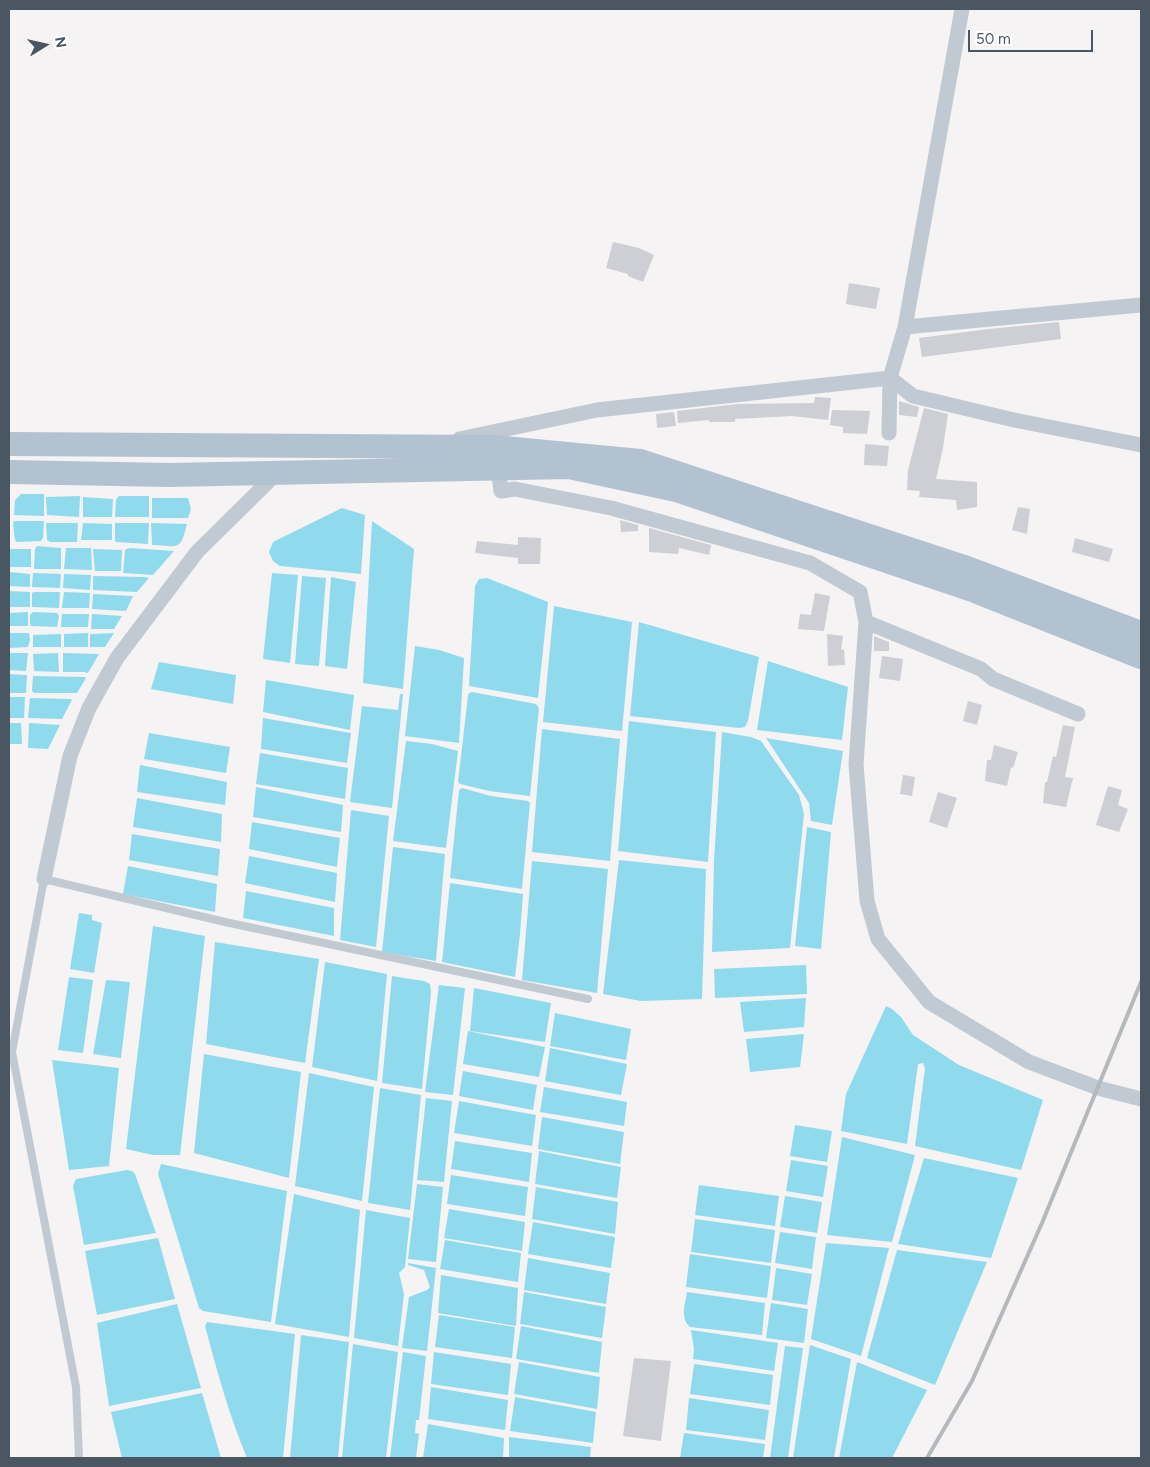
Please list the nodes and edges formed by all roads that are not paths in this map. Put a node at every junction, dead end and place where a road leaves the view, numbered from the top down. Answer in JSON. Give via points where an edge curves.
{"nodes":[{"id":1,"x":962,"y":9,"type":"edge"},
{"id":2,"x":1141,"y":305,"type":"edge"},
{"id":3,"x":905,"y":327,"type":"junction"},
{"id":4,"x":890,"y":378,"type":"junction"},
{"id":5,"x":889,"y":433,"type":"dead end"},
{"id":6,"x":9,"y":444,"type":"edge"},
{"id":7,"x":1141,"y":445,"type":"edge"},
{"id":8,"x":421,"y":447,"type":"junction"},
{"id":9,"x":496,"y":457,"type":"junction"},
{"id":10,"x":9,"y":472,"type":"edge"},
{"id":11,"x":278,"y":472,"type":"junction"},
{"id":12,"x":866,"y":622,"type":"junction"},
{"id":13,"x":1141,"y":633,"type":"edge"},
{"id":14,"x":1141,"y":657,"type":"edge"},
{"id":15,"x":1078,"y":714,"type":"dead end"},
{"id":16,"x":44,"y":879,"type":"junction"},
{"id":17,"x":588,"y":999,"type":"dead end"},
{"id":18,"x":1141,"y":1099,"type":"edge"},
{"id":19,"x":79,"y":1458,"type":"edge"}],
"edges":[{"from":1,"to":3,"type":"street"},
{"from":2,"to":3,"type":"street"},
{"from":3,"to":4,"type":"street"},
{"from":4,"to":5,"type":"street"},
{"from":4,"to":7,"type":"street","via":[[913,396]]},
{"from":4,"to":8,"type":"street","via":[[597,410]]},
{"from":6,"to":8,"type":"main road"},
{"from":8,"to":9,"type":"main road"},
{"from":9,"to":11,"type":"main road"},
{"from":9,"to":12,"type":"street","via":[[501,491],[515,489],[611,508],[810,563],[860,592]]},
{"from":9,"to":13,"type":"main road","via":[[640,461],[966,568]]},
{"from":9,"to":14,"type":"main road","via":[[569,467],[676,490],[974,591]]},
{"from":10,"to":11,"type":"main road","via":[[169,475]]},
{"from":11,"to":16,"type":"street","via":[[197,552],[117,658],[89,708],[70,756]]},
{"from":12,"to":15,"type":"street","via":[[981,669],[993,679]]},
{"from":12,"to":18,"type":"street","via":[[856,764],[867,901],[878,939],[929,1002],[1029,1062],[1098,1088]]},
{"from":16,"to":17,"type":"lane","via":[[225,922]]},
{"from":16,"to":19,"type":"lane","via":[[12,1052],[76,1387]]}]}
